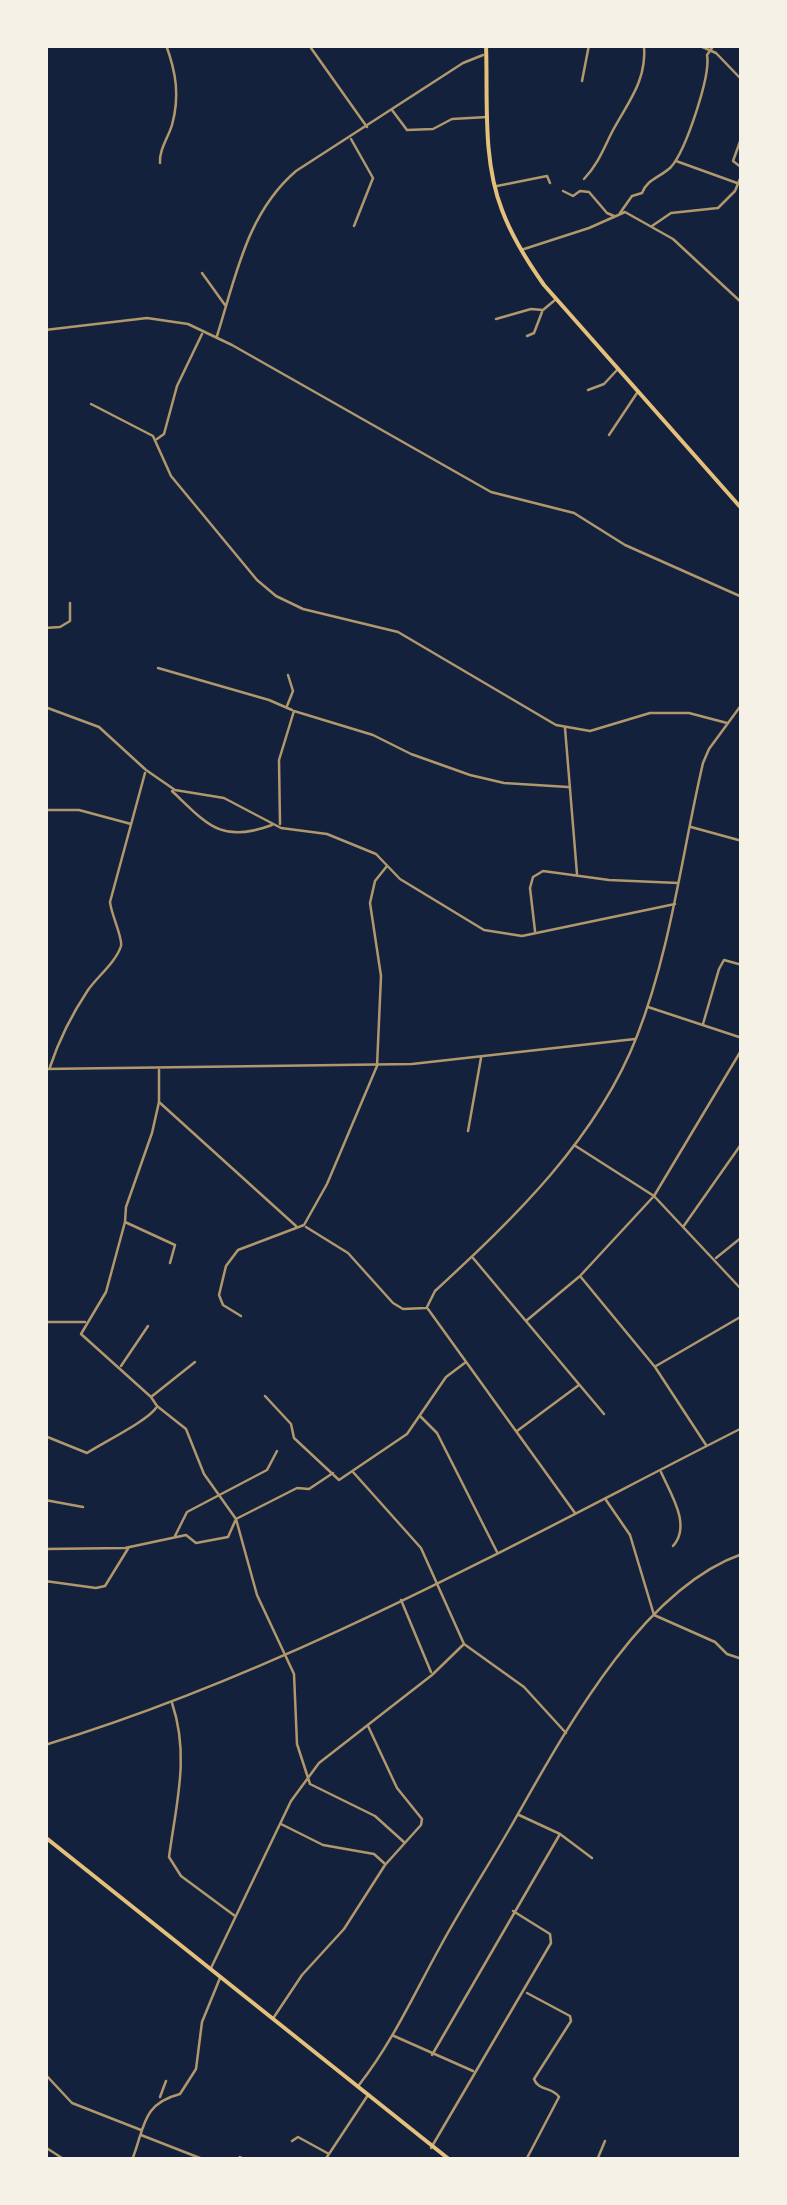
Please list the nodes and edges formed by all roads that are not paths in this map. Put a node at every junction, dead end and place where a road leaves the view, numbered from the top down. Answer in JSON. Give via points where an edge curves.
{"nodes":[{"id":1,"x":166,"y":45,"type":"edge"},
{"id":2,"x":486,"y":45,"type":"edge"},
{"id":3,"x":589,"y":45,"type":"edge"},
{"id":4,"x":644,"y":45,"type":"edge"},
{"id":5,"x":698,"y":45,"type":"edge"},
{"id":6,"x":714,"y":45,"type":"edge"},
{"id":7,"x":311,"y":48,"type":"dead end"},
{"id":8,"x":712,"y":51,"type":"junction"},
{"id":9,"x":486,"y":54,"type":"junction"},
{"id":10,"x":742,"y":80,"type":"edge"},
{"id":11,"x":582,"y":81,"type":"dead end"},
{"id":12,"x":392,"y":110,"type":"junction"},
{"id":13,"x":488,"y":117,"type":"junction"},
{"id":14,"x":367,"y":127,"type":"junction"},
{"id":15,"x":742,"y":136,"type":"edge"},
{"id":16,"x":350,"y":138,"type":"junction"},
{"id":17,"x":674,"y":160,"type":"junction"},
{"id":18,"x":160,"y":163,"type":"dead end"},
{"id":19,"x":742,"y":171,"type":"edge"},
{"id":20,"x":584,"y":179,"type":"dead end"},
{"id":21,"x":737,"y":182,"type":"junction"},
{"id":22,"x":550,"y":183,"type":"dead end"},
{"id":23,"x":496,"y":186,"type":"junction"},
{"id":24,"x":562,"y":192,"type":"dead end"},
{"id":25,"x":617,"y":215,"type":"junction"},
{"id":26,"x":354,"y":226,"type":"dead end"},
{"id":27,"x":651,"y":227,"type":"junction"},
{"id":28,"x":520,"y":250,"type":"junction"},
{"id":29,"x":202,"y":274,"type":"dead end"},
{"id":30,"x":556,"y":299,"type":"junction"},
{"id":31,"x":742,"y":303,"type":"edge"},
{"id":32,"x":226,"y":307,"type":"junction"},
{"id":33,"x":543,"y":310,"type":"junction"},
{"id":34,"x":496,"y":319,"type":"dead end"},
{"id":35,"x":45,"y":330,"type":"edge"},
{"id":36,"x":203,"y":331,"type":"junction"},
{"id":37,"x":527,"y":336,"type":"dead end"},
{"id":38,"x":217,"y":337,"type":"junction"},
{"id":39,"x":618,"y":369,"type":"junction"},
{"id":40,"x":588,"y":390,"type":"dead end"},
{"id":41,"x":638,"y":392,"type":"junction"},
{"id":42,"x":92,"y":404,"type":"dead end"},
{"id":43,"x":609,"y":435,"type":"dead end"},
{"id":44,"x":156,"y":440,"type":"junction"},
{"id":45,"x":742,"y":510,"type":"edge"},
{"id":46,"x":742,"y":597,"type":"edge"},
{"id":47,"x":70,"y":604,"type":"dead end"},
{"id":48,"x":45,"y":628,"type":"edge"},
{"id":49,"x":158,"y":668,"type":"dead end"},
{"id":50,"x":288,"y":675,"type":"dead end"},
{"id":51,"x":742,"y":704,"type":"edge"},
{"id":52,"x":45,"y":707,"type":"edge"},
{"id":53,"x":287,"y":708,"type":"junction"},
{"id":54,"x":294,"y":711,"type":"junction"},
{"id":55,"x":727,"y":723,"type":"junction"},
{"id":56,"x":565,"y":727,"type":"junction"},
{"id":57,"x":146,"y":770,"type":"junction"},
{"id":58,"x":168,"y":786,"type":"junction"},
{"id":59,"x":568,"y":787,"type":"junction"},
{"id":60,"x":45,"y":810,"type":"edge"},
{"id":61,"x":132,"y":824,"type":"junction"},
{"id":62,"x":274,"y":824,"type":"junction"},
{"id":63,"x":689,"y":826,"type":"junction"},
{"id":64,"x":281,"y":828,"type":"junction"},
{"id":65,"x":742,"y":841,"type":"edge"},
{"id":66,"x":387,"y":865,"type":"junction"},
{"id":67,"x":578,"y":876,"type":"junction"},
{"id":68,"x":679,"y":882,"type":"junction"},
{"id":69,"x":675,"y":904,"type":"junction"},
{"id":70,"x":535,"y":932,"type":"junction"},
{"id":71,"x":742,"y":965,"type":"edge"},
{"id":72,"x":647,"y":1007,"type":"junction"},
{"id":73,"x":704,"y":1024,"type":"junction"},
{"id":74,"x":742,"y":1038,"type":"edge"},
{"id":75,"x":636,"y":1039,"type":"junction"},
{"id":76,"x":742,"y":1049,"type":"edge"},
{"id":77,"x":481,"y":1058,"type":"junction"},
{"id":78,"x":376,"y":1066,"type":"junction"},
{"id":79,"x":159,"y":1068,"type":"junction"},
{"id":80,"x":47,"y":1069,"type":"edge"},
{"id":81,"x":45,"y":1100,"type":"edge"},
{"id":82,"x":159,"y":1102,"type":"junction"},
{"id":83,"x":45,"y":1115,"type":"edge"},
{"id":84,"x":468,"y":1131,"type":"dead end"},
{"id":85,"x":742,"y":1144,"type":"edge"},
{"id":86,"x":574,"y":1146,"type":"junction"},
{"id":87,"x":654,"y":1196,"type":"junction"},
{"id":88,"x":125,"y":1222,"type":"junction"},
{"id":89,"x":304,"y":1225,"type":"junction"},
{"id":90,"x":297,"y":1227,"type":"junction"},
{"id":91,"x":683,"y":1227,"type":"junction"},
{"id":92,"x":742,"y":1237,"type":"edge"},
{"id":93,"x":472,"y":1256,"type":"junction"},
{"id":94,"x":714,"y":1260,"type":"junction"},
{"id":95,"x":170,"y":1263,"type":"dead end"},
{"id":96,"x":580,"y":1276,"type":"junction"},
{"id":97,"x":742,"y":1290,"type":"edge"},
{"id":98,"x":427,"y":1308,"type":"junction"},
{"id":99,"x":241,"y":1316,"type":"dead end"},
{"id":100,"x":742,"y":1316,"type":"edge"},
{"id":101,"x":526,"y":1320,"type":"junction"},
{"id":102,"x":86,"y":1321,"type":"junction"},
{"id":103,"x":45,"y":1322,"type":"edge"},
{"id":104,"x":148,"y":1326,"type":"dead end"},
{"id":105,"x":194,"y":1362,"type":"dead end"},
{"id":106,"x":466,"y":1362,"type":"junction"},
{"id":107,"x":655,"y":1366,"type":"junction"},
{"id":108,"x":120,"y":1367,"type":"junction"},
{"id":109,"x":579,"y":1385,"type":"junction"},
{"id":110,"x":265,"y":1396,"type":"dead end"},
{"id":111,"x":151,"y":1397,"type":"junction"},
{"id":112,"x":157,"y":1406,"type":"junction"},
{"id":113,"x":604,"y":1414,"type":"dead end"},
{"id":114,"x":419,"y":1415,"type":"junction"},
{"id":115,"x":742,"y":1428,"type":"edge"},
{"id":116,"x":516,"y":1432,"type":"junction"},
{"id":117,"x":45,"y":1436,"type":"edge"},
{"id":118,"x":707,"y":1446,"type":"junction"},
{"id":119,"x":276,"y":1452,"type":"dead end"},
{"id":120,"x":660,"y":1470,"type":"junction"},
{"id":121,"x":353,"y":1472,"type":"junction"},
{"id":122,"x":333,"y":1473,"type":"junction"},
{"id":123,"x":218,"y":1496,"type":"junction"},
{"id":124,"x":604,"y":1499,"type":"junction"},
{"id":125,"x":45,"y":1500,"type":"edge"},
{"id":126,"x":83,"y":1507,"type":"dead end"},
{"id":127,"x":575,"y":1514,"type":"junction"},
{"id":128,"x":236,"y":1519,"type":"junction"},
{"id":129,"x":175,"y":1537,"type":"junction"},
{"id":130,"x":130,"y":1546,"type":"junction"},
{"id":131,"x":673,"y":1546,"type":"dead end"},
{"id":132,"x":45,"y":1549,"type":"edge"},
{"id":133,"x":498,"y":1554,"type":"junction"},
{"id":134,"x":742,"y":1554,"type":"edge"},
{"id":135,"x":45,"y":1581,"type":"edge"},
{"id":136,"x":439,"y":1583,"type":"junction"},
{"id":137,"x":401,"y":1600,"type":"junction"},
{"id":138,"x":654,"y":1616,"type":"junction"},
{"id":139,"x":464,"y":1644,"type":"junction"},
{"id":140,"x":285,"y":1653,"type":"junction"},
{"id":141,"x":742,"y":1659,"type":"edge"},
{"id":142,"x":432,"y":1674,"type":"junction"},
{"id":143,"x":171,"y":1702,"type":"junction"},
{"id":144,"x":368,"y":1724,"type":"junction"},
{"id":145,"x":566,"y":1733,"type":"junction"},
{"id":146,"x":45,"y":1746,"type":"edge"},
{"id":147,"x":319,"y":1763,"type":"junction"},
{"id":148,"x":302,"y":1764,"type":"junction"},
{"id":149,"x":307,"y":1779,"type":"junction"},
{"id":150,"x":518,"y":1814,"type":"junction"},
{"id":151,"x":280,"y":1824,"type":"junction"},
{"id":152,"x":560,"y":1834,"type":"junction"},
{"id":153,"x":45,"y":1837,"type":"edge"},
{"id":154,"x":404,"y":1843,"type":"junction"},
{"id":155,"x":592,"y":1858,"type":"dead end"},
{"id":156,"x":385,"y":1865,"type":"junction"},
{"id":157,"x":513,"y":1910,"type":"junction"},
{"id":158,"x":236,"y":1918,"type":"junction"},
{"id":159,"x":211,"y":1968,"type":"junction"},
{"id":160,"x":221,"y":1976,"type":"junction"},
{"id":161,"x":526,"y":1992,"type":"junction"},
{"id":162,"x":273,"y":2018,"type":"junction"},
{"id":163,"x":392,"y":2035,"type":"junction"},
{"id":164,"x":432,"y":2054,"type":"junction"},
{"id":165,"x":474,"y":2071,"type":"junction"},
{"id":166,"x":45,"y":2074,"type":"edge"},
{"id":167,"x":166,"y":2081,"type":"dead end"},
{"id":168,"x":358,"y":2086,"type":"junction"},
{"id":169,"x":368,"y":2095,"type":"junction"},
{"id":170,"x":160,"y":2098,"type":"junction"},
{"id":171,"x":140,"y":2132,"type":"junction"},
{"id":172,"x":292,"y":2141,"type":"dead end"},
{"id":173,"x":605,"y":2141,"type":"dead end"},
{"id":174,"x":45,"y":2147,"type":"edge"},
{"id":175,"x":431,"y":2148,"type":"junction"},
{"id":176,"x":329,"y":2154,"type":"junction"},
{"id":177,"x":65,"y":2160,"type":"edge"},
{"id":178,"x":132,"y":2160,"type":"edge"},
{"id":179,"x":205,"y":2160,"type":"edge"},
{"id":180,"x":236,"y":2160,"type":"edge"},
{"id":181,"x":246,"y":2160,"type":"edge"},
{"id":182,"x":325,"y":2160,"type":"edge"},
{"id":183,"x":450,"y":2160,"type":"edge"},
{"id":184,"x":526,"y":2160,"type":"edge"},
{"id":185,"x":596,"y":2160,"type":"edge"}],
"edges":[{"from":1,"to":18,"type":"street","via":[[178,82]]},
{"from":2,"to":9,"type":"main road"},
{"from":3,"to":11,"type":"street"},
{"from":4,"to":20,"type":"street","via":[[642,80]]},
{"from":5,"to":8,"type":"street"},
{"from":6,"to":8,"type":"street"},
{"from":7,"to":14,"type":"street"},
{"from":8,"to":10,"type":"street"},
{"from":8,"to":17,"type":"street","via":[[696,120]]},
{"from":9,"to":12,"type":"street"},
{"from":9,"to":13,"type":"main road"},
{"from":12,"to":13,"type":"street","via":[[407,130]]},
{"from":12,"to":14,"type":"street"},
{"from":13,"to":23,"type":"main road"},
{"from":14,"to":16,"type":"street"},
{"from":15,"to":19,"type":"street","via":[[732,162]]},
{"from":16,"to":26,"type":"street","via":[[373,178]]},
{"from":16,"to":32,"type":"street","via":[[275,189],[259,214]]},
{"from":17,"to":21,"type":"street"},
{"from":17,"to":25,"type":"street"},
{"from":19,"to":21,"type":"street"},
{"from":21,"to":27,"type":"street","via":[[718,208],[671,213]]},
{"from":22,"to":23,"type":"street","via":[[547,176]]},
{"from":23,"to":28,"type":"main road"},
{"from":24,"to":25,"type":"street","via":[[589,192]]},
{"from":25,"to":27,"type":"street","via":[[625,212]]},
{"from":25,"to":28,"type":"street"},
{"from":27,"to":31,"type":"street","via":[[674,239]]},
{"from":28,"to":30,"type":"main road"},
{"from":29,"to":32,"type":"street"},
{"from":30,"to":33,"type":"street"},
{"from":30,"to":39,"type":"main road"},
{"from":32,"to":38,"type":"street"},
{"from":33,"to":34,"type":"street"},
{"from":33,"to":37,"type":"street"},
{"from":35,"to":36,"type":"street","via":[[147,318]]},
{"from":36,"to":38,"type":"street"},
{"from":36,"to":44,"type":"street"},
{"from":38,"to":46,"type":"street","via":[[492,492],[574,513],[625,545]]},
{"from":39,"to":40,"type":"street"},
{"from":39,"to":41,"type":"main road"},
{"from":41,"to":43,"type":"street"},
{"from":41,"to":45,"type":"main road"},
{"from":42,"to":44,"type":"street"},
{"from":44,"to":56,"type":"street","via":[[171,476],[276,596],[302,609],[398,632]]},
{"from":47,"to":48,"type":"street","via":[[70,620]]},
{"from":49,"to":53,"type":"street"},
{"from":50,"to":53,"type":"street","via":[[293,690]]},
{"from":51,"to":55,"type":"street"},
{"from":52,"to":57,"type":"street","via":[[99,727]]},
{"from":53,"to":54,"type":"street"},
{"from":54,"to":59,"type":"street","via":[[470,775]]},
{"from":54,"to":64,"type":"street","via":[[278,760]]},
{"from":55,"to":56,"type":"street","via":[[650,713],[597,730]]},
{"from":55,"to":63,"type":"street","via":[[706,756]]},
{"from":56,"to":59,"type":"street"},
{"from":57,"to":58,"type":"street"},
{"from":57,"to":61,"type":"street"},
{"from":58,"to":62,"type":"street","via":[[238,803]]},
{"from":58,"to":62,"type":"street","via":[[214,830],[250,833]]},
{"from":59,"to":67,"type":"street"},
{"from":60,"to":61,"type":"street","via":[[79,810]]},
{"from":61,"to":80,"type":"street","via":[[110,902],[121,946],[86,993]]},
{"from":62,"to":64,"type":"street"},
{"from":63,"to":65,"type":"street"},
{"from":63,"to":68,"type":"street"},
{"from":64,"to":66,"type":"street","via":[[327,834]]},
{"from":66,"to":70,"type":"street","via":[[484,930]]},
{"from":66,"to":78,"type":"street","via":[[370,903],[381,976]]},
{"from":67,"to":68,"type":"street"},
{"from":67,"to":70,"type":"street","via":[[543,871],[533,877]]},
{"from":68,"to":69,"type":"street"},
{"from":69,"to":70,"type":"street"},
{"from":69,"to":72,"type":"street"},
{"from":71,"to":73,"type":"street","via":[[724,960]]},
{"from":72,"to":73,"type":"street"},
{"from":72,"to":75,"type":"street"},
{"from":73,"to":74,"type":"street"},
{"from":75,"to":77,"type":"street"},
{"from":75,"to":86,"type":"street"},
{"from":76,"to":87,"type":"street"},
{"from":77,"to":78,"type":"street"},
{"from":77,"to":84,"type":"street"},
{"from":78,"to":79,"type":"street"},
{"from":78,"to":89,"type":"street"},
{"from":79,"to":80,"type":"street"},
{"from":79,"to":82,"type":"street"},
{"from":81,"to":83,"type":"street"},
{"from":82,"to":88,"type":"street"},
{"from":82,"to":90,"type":"street"},
{"from":85,"to":91,"type":"street"},
{"from":86,"to":87,"type":"street"},
{"from":86,"to":93,"type":"street"},
{"from":87,"to":91,"type":"street"},
{"from":87,"to":96,"type":"street"},
{"from":88,"to":95,"type":"street","via":[[174,1245]]},
{"from":88,"to":102,"type":"street","via":[[106,1292]]},
{"from":89,"to":90,"type":"street"},
{"from":89,"to":98,"type":"street","via":[[348,1253],[392,1303],[403,1310]]},
{"from":90,"to":99,"type":"street","via":[[238,1250],[226,1266],[218,1295]]},
{"from":91,"to":94,"type":"street"},
{"from":92,"to":94,"type":"street"},
{"from":93,"to":98,"type":"street","via":[[435,1291]]},
{"from":93,"to":101,"type":"street"},
{"from":94,"to":97,"type":"street"},
{"from":96,"to":101,"type":"street"},
{"from":96,"to":107,"type":"street"},
{"from":98,"to":106,"type":"street"},
{"from":100,"to":107,"type":"street"},
{"from":101,"to":109,"type":"street"},
{"from":102,"to":103,"type":"street"},
{"from":102,"to":108,"type":"street","via":[[83,1338]]},
{"from":104,"to":108,"type":"street"},
{"from":105,"to":111,"type":"street"},
{"from":106,"to":114,"type":"street","via":[[446,1377]]},
{"from":106,"to":116,"type":"street"},
{"from":107,"to":118,"type":"street"},
{"from":108,"to":111,"type":"street"},
{"from":109,"to":113,"type":"street"},
{"from":109,"to":116,"type":"street"},
{"from":110,"to":122,"type":"street","via":[[291,1424],[294,1438]]},
{"from":111,"to":112,"type":"street"},
{"from":112,"to":117,"type":"street","via":[[87,1453]]},
{"from":112,"to":123,"type":"street","via":[[186,1429]]},
{"from":114,"to":121,"type":"street","via":[[406,1434]]},
{"from":114,"to":133,"type":"street","via":[[437,1434]]},
{"from":115,"to":118,"type":"street"},
{"from":116,"to":127,"type":"street"},
{"from":118,"to":120,"type":"street"},
{"from":119,"to":123,"type":"street","via":[[267,1470]]},
{"from":120,"to":124,"type":"street"},
{"from":120,"to":131,"type":"street","via":[[680,1519],[682,1533]]},
{"from":121,"to":122,"type":"street","via":[[339,1480]]},
{"from":121,"to":136,"type":"street","via":[[420,1548]]},
{"from":122,"to":128,"type":"street"},
{"from":123,"to":128,"type":"street"},
{"from":123,"to":129,"type":"street","via":[[187,1512]]},
{"from":124,"to":127,"type":"street"},
{"from":124,"to":138,"type":"street","via":[[630,1535]]},
{"from":125,"to":126,"type":"street"},
{"from":127,"to":133,"type":"street"},
{"from":128,"to":129,"type":"street","via":[[228,1537],[216,1541]]},
{"from":128,"to":140,"type":"street","via":[[257,1595]]},
{"from":129,"to":130,"type":"street"},
{"from":130,"to":132,"type":"street"},
{"from":130,"to":135,"type":"street","via":[[104,1586]]},
{"from":133,"to":136,"type":"street"},
{"from":134,"to":138,"type":"street","via":[[691,1580]]},
{"from":136,"to":137,"type":"street"},
{"from":136,"to":139,"type":"street"},
{"from":137,"to":140,"type":"street"},
{"from":137,"to":142,"type":"street"},
{"from":138,"to":141,"type":"street"},
{"from":138,"to":145,"type":"street"},
{"from":139,"to":142,"type":"street"},
{"from":139,"to":145,"type":"street","via":[[524,1687]]},
{"from":140,"to":143,"type":"street"},
{"from":140,"to":148,"type":"street","via":[[296,1686]]},
{"from":142,"to":144,"type":"street"},
{"from":143,"to":146,"type":"street"},
{"from":143,"to":158,"type":"street","via":[[182,1776],[169,1858],[181,1876]]},
{"from":144,"to":147,"type":"street"},
{"from":144,"to":154,"type":"street","via":[[397,1788],[422,1820]]},
{"from":145,"to":150,"type":"street"},
{"from":147,"to":148,"type":"street"},
{"from":147,"to":149,"type":"street"},
{"from":148,"to":149,"type":"street"},
{"from":149,"to":151,"type":"street"},
{"from":149,"to":154,"type":"street","via":[[375,1816]]},
{"from":150,"to":152,"type":"street"},
{"from":150,"to":163,"type":"street"},
{"from":151,"to":156,"type":"street","via":[[323,1845],[374,1854]]},
{"from":151,"to":158,"type":"street"},
{"from":152,"to":155,"type":"street"},
{"from":152,"to":157,"type":"street"},
{"from":153,"to":159,"type":"main road"},
{"from":154,"to":156,"type":"street"},
{"from":156,"to":162,"type":"street"},
{"from":157,"to":161,"type":"street","via":[[552,1938]]},
{"from":157,"to":164,"type":"street"},
{"from":158,"to":159,"type":"street"},
{"from":159,"to":160,"type":"main road"},
{"from":160,"to":162,"type":"main road"},
{"from":160,"to":170,"type":"street","via":[[202,2022],[196,2069],[180,2094]]},
{"from":161,"to":165,"type":"street"},
{"from":161,"to":184,"type":"street","via":[[571,2021],[534,2079],[559,2097]]},
{"from":162,"to":168,"type":"main road"},
{"from":163,"to":164,"type":"street"},
{"from":163,"to":168,"type":"street"},
{"from":164,"to":165,"type":"street"},
{"from":165,"to":175,"type":"street"},
{"from":166,"to":171,"type":"street","via":[[72,2103]]},
{"from":167,"to":170,"type":"street"},
{"from":168,"to":169,"type":"main road"},
{"from":169,"to":175,"type":"main road"},
{"from":169,"to":176,"type":"street"},
{"from":170,"to":171,"type":"street"},
{"from":171,"to":178,"type":"street"},
{"from":171,"to":179,"type":"street"},
{"from":172,"to":176,"type":"street","via":[[298,2136]]},
{"from":173,"to":185,"type":"street"},
{"from":174,"to":177,"type":"street"},
{"from":175,"to":183,"type":"main road"},
{"from":176,"to":182,"type":"street"},
{"from":180,"to":181,"type":"street"}]}
